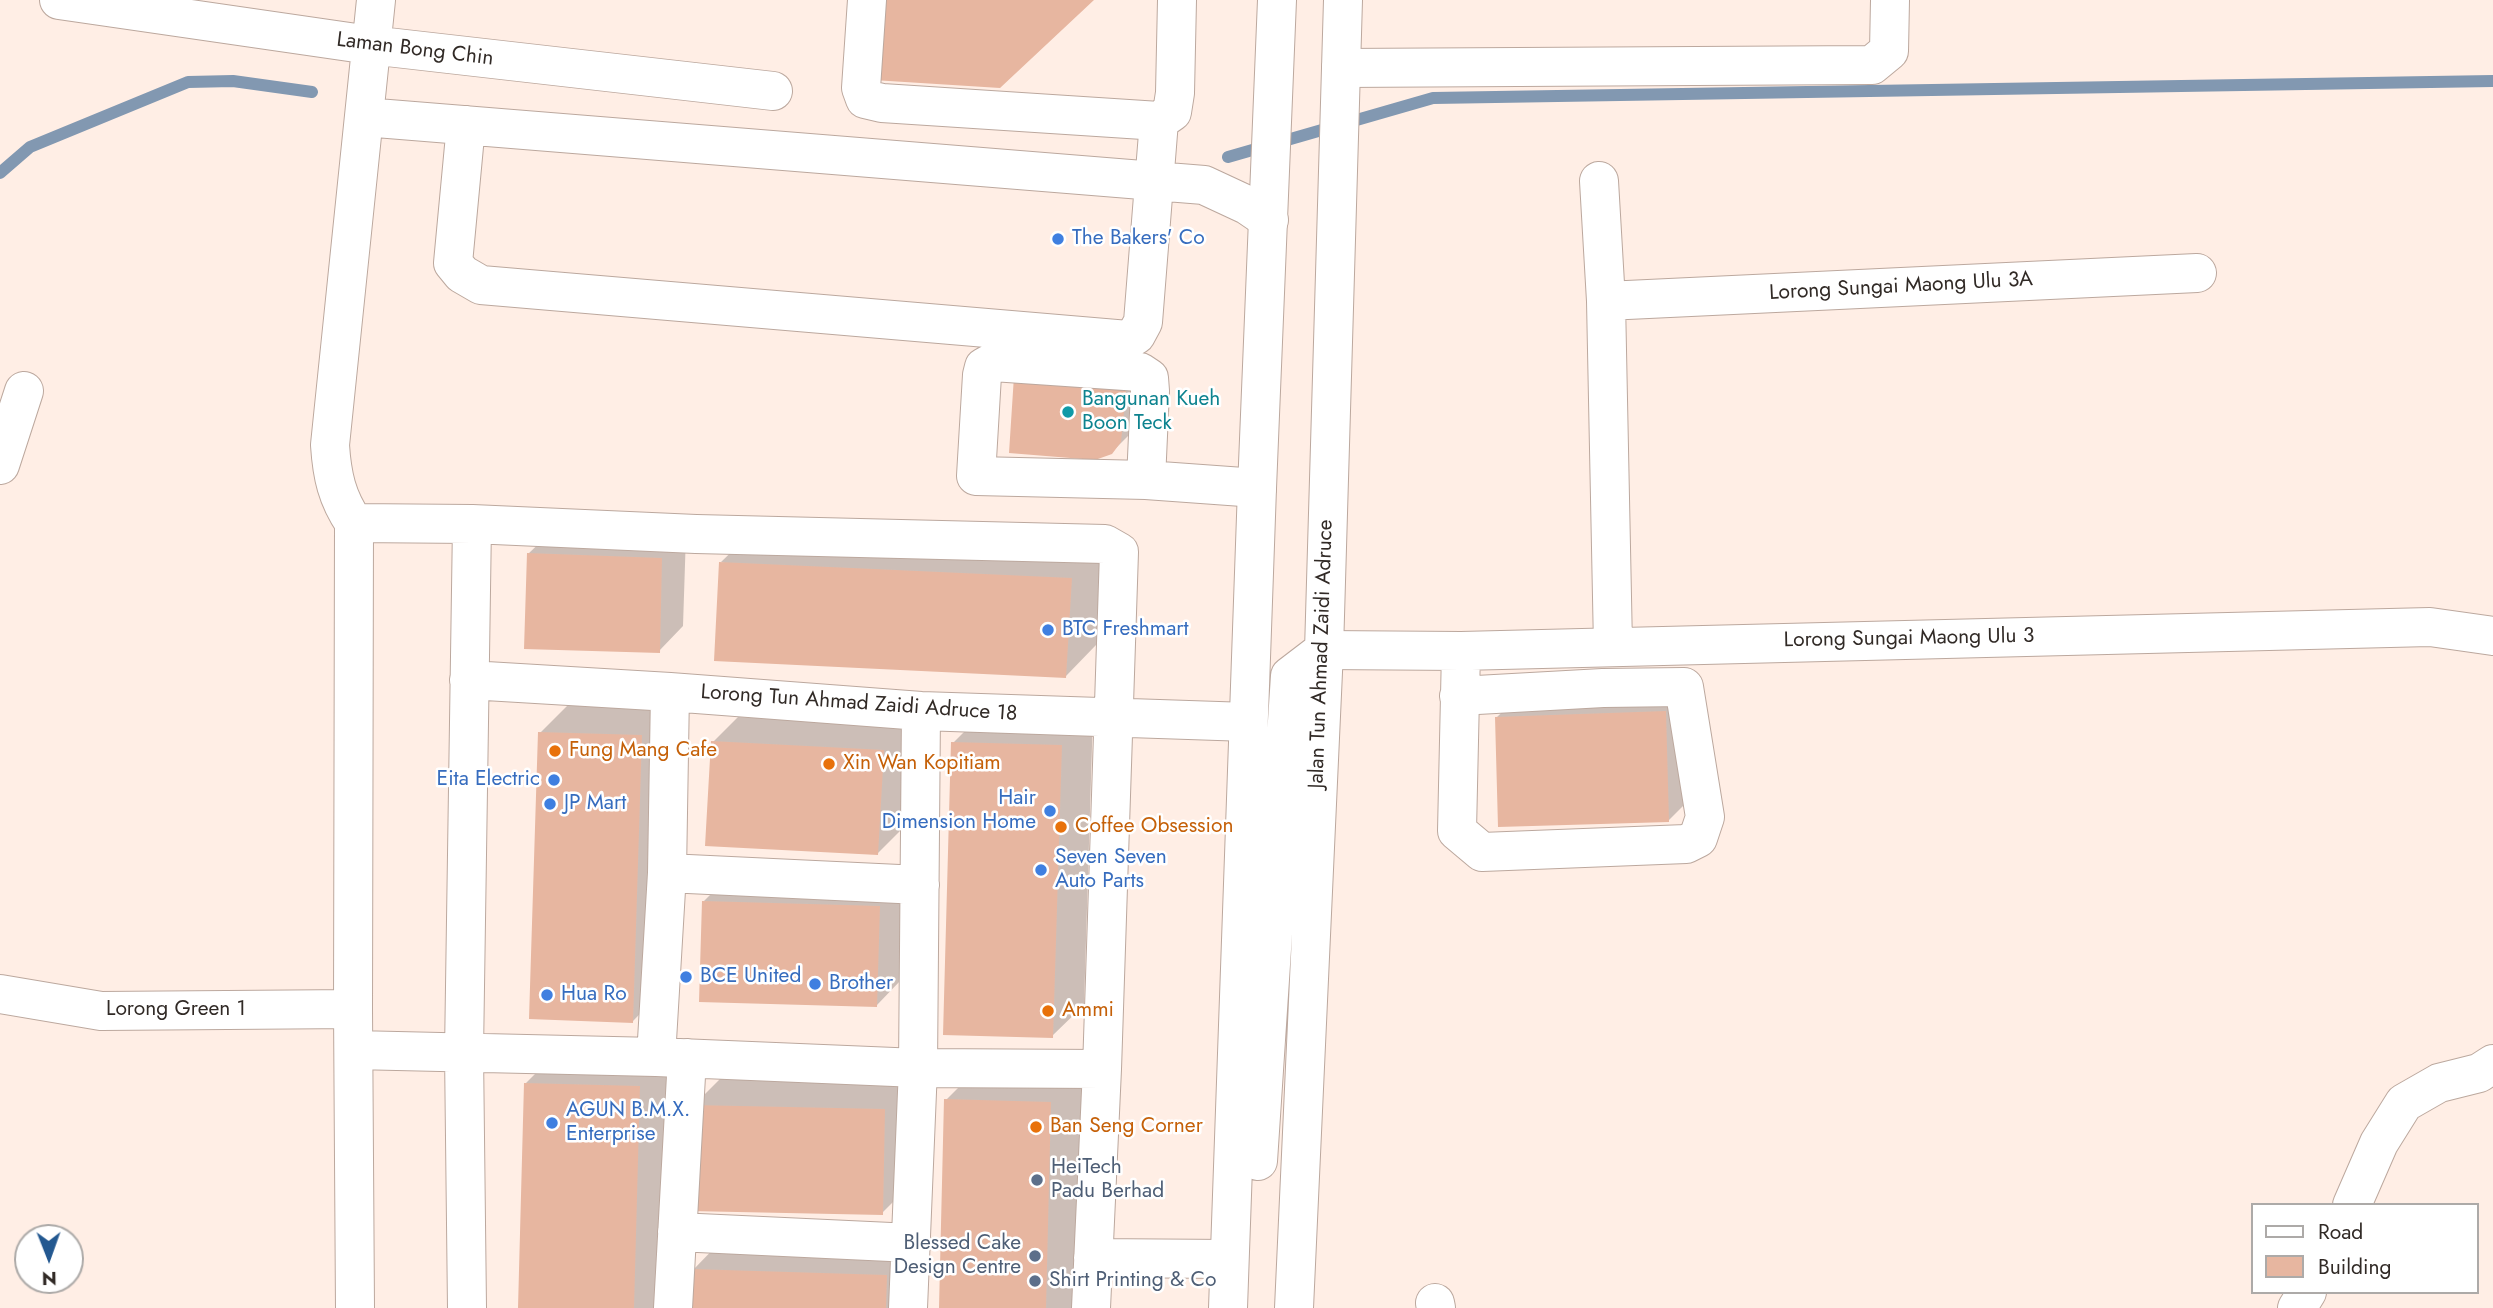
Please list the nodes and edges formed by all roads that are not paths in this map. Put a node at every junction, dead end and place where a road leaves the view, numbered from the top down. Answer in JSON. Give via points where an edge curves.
{"nodes":[{"id":1,"x":59,"y":0,"type":"edge"},
{"id":2,"x":376,"y":0,"type":"edge"},
{"id":3,"x":867,"y":0,"type":"edge"},
{"id":4,"x":1177,"y":0,"type":"edge"},
{"id":5,"x":1277,"y":0,"type":"edge"},
{"id":6,"x":1343,"y":0,"type":"edge"},
{"id":7,"x":1889,"y":0,"type":"edge"},
{"id":8,"x":370,"y":45,"type":"junction"},
{"id":9,"x":1340,"y":68,"type":"junction"},
{"id":10,"x":773,"y":91,"type":"dead end"},
{"id":11,"x":364,"y":117,"type":"junction"},
{"id":12,"x":1160,"y":121,"type":"junction"},
{"id":13,"x":466,"y":125,"type":"junction"},
{"id":14,"x":1153,"y":180,"type":"junction"},
{"id":15,"x":1599,"y":181,"type":"dead end"},
{"id":16,"x":1269,"y":220,"type":"junction"},
{"id":17,"x":2197,"y":273,"type":"dead end"},
{"id":18,"x":1606,"y":301,"type":"junction"},
{"id":19,"x":24,"y":391,"type":"dead end"},
{"id":20,"x":0,"y":465,"type":"edge"},
{"id":21,"x":1146,"y":480,"type":"junction"},
{"id":22,"x":1256,"y":488,"type":"junction"},
{"id":23,"x":354,"y":523,"type":"junction"},
{"id":24,"x":472,"y":524,"type":"junction"},
{"id":25,"x":2493,"y":636,"type":"edge"},
{"id":26,"x":1681,"y":644,"type":"junction"},
{"id":27,"x":1613,"y":646,"type":"junction"},
{"id":28,"x":1324,"y":650,"type":"junction"},
{"id":29,"x":1461,"y":651,"type":"junction"},
{"id":30,"x":469,"y":680,"type":"junction"},
{"id":31,"x":1684,"y":687,"type":"junction"},
{"id":32,"x":670,"y":692,"type":"junction"},
{"id":33,"x":1459,"y":696,"type":"junction"},
{"id":34,"x":921,"y":711,"type":"junction"},
{"id":35,"x":1113,"y":718,"type":"junction"},
{"id":36,"x":1248,"y":722,"type":"junction"},
{"id":37,"x":667,"y":873,"type":"junction"},
{"id":38,"x":919,"y":885,"type":"junction"},
{"id":39,"x":0,"y":994,"type":"edge"},
{"id":40,"x":353,"y":1009,"type":"junction"},
{"id":41,"x":354,"y":1050,"type":"junction"},
{"id":42,"x":464,"y":1052,"type":"junction"},
{"id":43,"x":671,"y":1057,"type":"junction"},
{"id":44,"x":918,"y":1068,"type":"junction"},
{"id":45,"x":1102,"y":1069,"type":"junction"},
{"id":46,"x":2488,"y":1079,"type":"edge"},
{"id":47,"x":2353,"y":1203,"type":"edge"},
{"id":48,"x":677,"y":1232,"type":"junction"},
{"id":49,"x":912,"y":1242,"type":"junction"},
{"id":50,"x":1093,"y":1258,"type":"junction"},
{"id":51,"x":1229,"y":1259,"type":"junction"},
{"id":52,"x":355,"y":1308,"type":"edge"},
{"id":53,"x":467,"y":1308,"type":"edge"},
{"id":54,"x":673,"y":1308,"type":"edge"},
{"id":55,"x":908,"y":1308,"type":"edge"},
{"id":56,"x":1091,"y":1308,"type":"edge"},
{"id":57,"x":1228,"y":1308,"type":"edge"},
{"id":58,"x":1294,"y":1308,"type":"edge"}],
"edges":[{"from":1,"to":8,"type":"street","name":"Laman Bong Chin"},
{"from":2,"to":8,"type":"street"},
{"from":3,"to":12,"type":"street","via":[[861,88],[865,99]]},
{"from":4,"to":12,"type":"street","via":[[1175,93],[1172,112]]},
{"from":5,"to":16,"type":"street"},
{"from":6,"to":9,"type":"street","name":"Jalan Tun Ahmad Zaidi Adruce"},
{"from":7,"to":9,"type":"street","via":[[1889,51],[1872,65]]},
{"from":8,"to":10,"type":"street","name":"Laman Bong Chin"},
{"from":8,"to":11,"type":"street"},
{"from":9,"to":28,"type":"street","name":"Jalan Tun Ahmad Zaidi Adruce"},
{"from":11,"to":13,"type":"street"},
{"from":11,"to":23,"type":"street","via":[[330,445],[341,504]]},
{"from":12,"to":14,"type":"street"},
{"from":13,"to":14,"type":"street"},
{"from":13,"to":14,"type":"street","via":[[453,263],[481,285],[1128,341],[1143,322]]},
{"from":14,"to":16,"type":"street","via":[[1204,184]]},
{"from":15,"to":18,"type":"street"},
{"from":16,"to":22,"type":"street"},
{"from":17,"to":18,"type":"street","name":"Lorong Sungai Maong Ulu 3A"},
{"from":18,"to":27,"type":"street"},
{"from":19,"to":20,"type":"street"},
{"from":21,"to":21,"type":"street","via":[[976,476],[984,367],[993,362],[1140,372],[1149,378]]},
{"from":21,"to":22,"type":"street"},
{"from":22,"to":36,"type":"street"},
{"from":23,"to":24,"type":"street"},
{"from":23,"to":40,"type":"street"},
{"from":24,"to":30,"type":"street"},
{"from":24,"to":35,"type":"street","via":[[1105,544],[1119,552],[1120,569]]},
{"from":25,"to":26,"type":"street","name":"Lorong Sungai Maong Ulu 3","via":[[2430,627]]},
{"from":26,"to":27,"type":"street","name":"Lorong Sungai Maong Ulu 3"},
{"from":26,"to":31,"type":"street"},
{"from":27,"to":29,"type":"street","name":"Lorong Sungai Maong Ulu 3"},
{"from":28,"to":29,"type":"street","name":"Lorong Sungai Maong Ulu 3"},
{"from":28,"to":51,"type":"street","via":[[1290,676],[1256,1182],[1245,1231]]},
{"from":28,"to":58,"type":"street","name":"Jalan Tun Ahmad Zaidi Adruce"},
{"from":29,"to":33,"type":"street"},
{"from":30,"to":32,"type":"street","name":"Lorong Tun Ahmad Zaidi Adruce 18"},
{"from":30,"to":42,"type":"street"},
{"from":31,"to":33,"type":"street"},
{"from":31,"to":33,"type":"street","via":[[1705,817],[1698,838],[1686,844],[1482,852],[1457,831]]},
{"from":32,"to":34,"type":"street","name":"Lorong Tun Ahmad Zaidi Adruce 18"},
{"from":32,"to":37,"type":"street"},
{"from":34,"to":35,"type":"street","name":"Lorong Tun Ahmad Zaidi Adruce 18"},
{"from":34,"to":38,"type":"street"},
{"from":35,"to":36,"type":"street","name":"Lorong Tun Ahmad Zaidi Adruce 18"},
{"from":35,"to":45,"type":"street"},
{"from":36,"to":51,"type":"street"},
{"from":37,"to":38,"type":"street"},
{"from":37,"to":43,"type":"street"},
{"from":38,"to":44,"type":"street"},
{"from":39,"to":40,"type":"street","name":"Lorong Green 1","via":[[101,1011]]},
{"from":40,"to":41,"type":"street"},
{"from":41,"to":42,"type":"street"},
{"from":41,"to":52,"type":"street"},
{"from":42,"to":43,"type":"street"},
{"from":42,"to":53,"type":"street"},
{"from":43,"to":44,"type":"street"},
{"from":43,"to":48,"type":"street"},
{"from":44,"to":45,"type":"street"},
{"from":44,"to":49,"type":"street"},
{"from":45,"to":50,"type":"street"},
{"from":46,"to":47,"type":"street","via":[[2439,1083],[2404,1103],[2379,1143]]},
{"from":48,"to":49,"type":"street"},
{"from":48,"to":54,"type":"street"},
{"from":49,"to":55,"type":"street"},
{"from":50,"to":51,"type":"street"},
{"from":50,"to":56,"type":"street"},
{"from":51,"to":57,"type":"street"}]}
